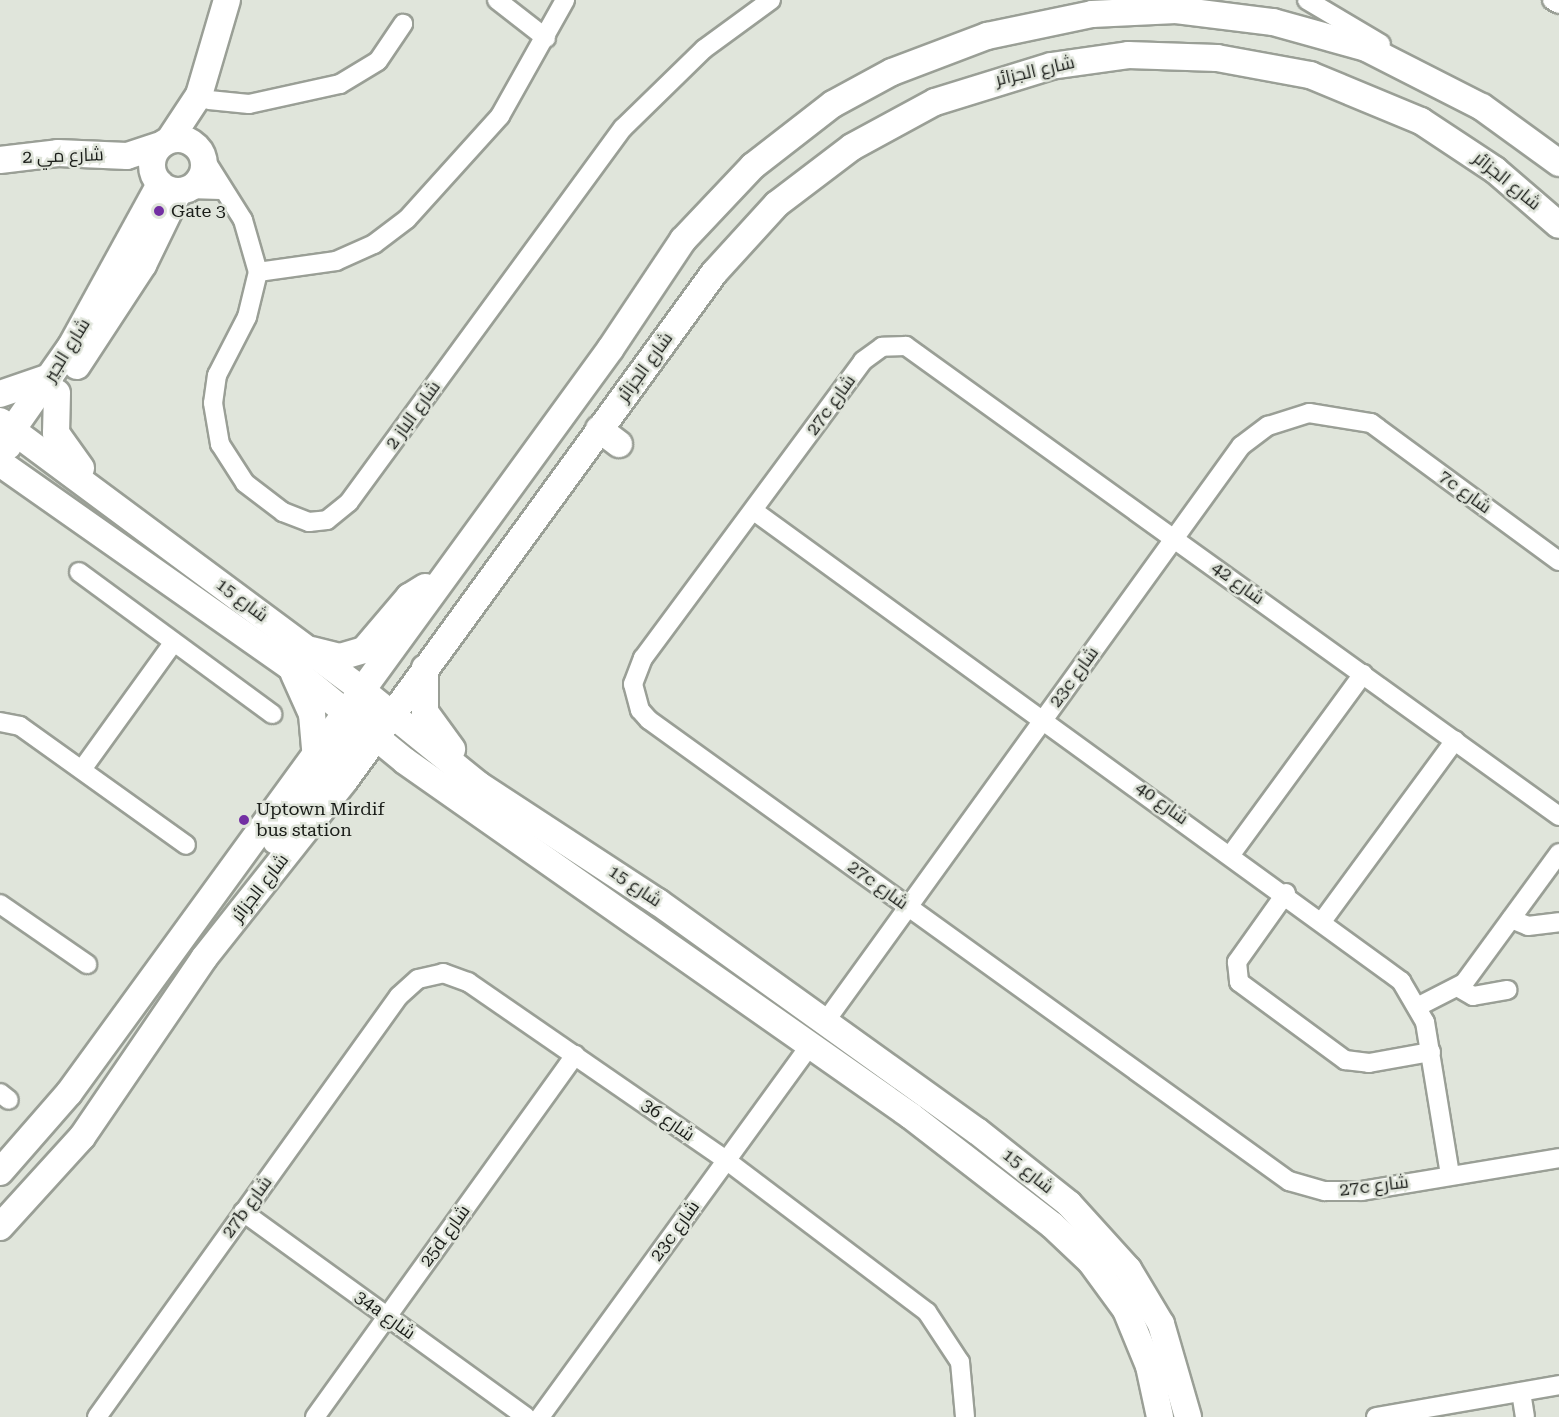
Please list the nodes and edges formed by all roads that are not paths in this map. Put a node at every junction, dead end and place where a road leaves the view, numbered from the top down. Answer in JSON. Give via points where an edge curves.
{"nodes":[{"id":1,"x":227,"y":0,"type":"edge"},
{"id":2,"x":239,"y":0,"type":"edge"},
{"id":3,"x":496,"y":0,"type":"edge"},
{"id":4,"x":565,"y":0,"type":"edge"},
{"id":5,"x":771,"y":0,"type":"edge"},
{"id":6,"x":1168,"y":0,"type":"edge"},
{"id":7,"x":1306,"y":0,"type":"edge"},
{"id":8,"x":1552,"y":0,"type":"edge"},
{"id":9,"x":1559,"y":4,"type":"edge"},
{"id":10,"x":1127,"y":9,"type":"junction"},
{"id":11,"x":403,"y":24,"type":"dead end"},
{"id":12,"x":546,"y":38,"type":"junction"},
{"id":13,"x":1411,"y":67,"type":"junction"},
{"id":14,"x":209,"y":100,"type":"junction"},
{"id":15,"x":182,"y":147,"type":"junction"},
{"id":16,"x":127,"y":156,"type":"junction"},
{"id":17,"x":0,"y":160,"type":"edge"},
{"id":18,"x":1559,"y":163,"type":"edge"},
{"id":19,"x":171,"y":184,"type":"junction"},
{"id":20,"x":221,"y":190,"type":"junction"},
{"id":21,"x":1559,"y":225,"type":"edge"},
{"id":22,"x":258,"y":272,"type":"junction"},
{"id":23,"x":917,"y":350,"type":"joint"},
{"id":24,"x":55,"y":384,"type":"junction"},
{"id":25,"x":0,"y":394,"type":"edge"},
{"id":26,"x":1371,"y":423,"type":"joint"},
{"id":27,"x":8,"y":445,"type":"edge"},
{"id":28,"x":96,"y":491,"type":"junction"},
{"id":29,"x":754,"y":512,"type":"junction"},
{"id":30,"x":1175,"y":536,"type":"junction"},
{"id":31,"x":1559,"y":561,"type":"edge"},
{"id":32,"x":79,"y":572,"type":"dead end"},
{"id":33,"x":442,"y":579,"type":"junction"},
{"id":34,"x":174,"y":642,"type":"junction"},
{"id":35,"x":308,"y":649,"type":"junction"},
{"id":36,"x":289,"y":666,"type":"junction"},
{"id":37,"x":425,"y":668,"type":"junction"},
{"id":38,"x":1363,"y":674,"type":"junction"},
{"id":39,"x":363,"y":691,"type":"junction"},
{"id":40,"x":272,"y":714,"type":"dead end"},
{"id":41,"x":391,"y":714,"type":"junction"},
{"id":42,"x":1044,"y":717,"type":"junction"},
{"id":43,"x":0,"y":722,"type":"edge"},
{"id":44,"x":360,"y":724,"type":"junction"},
{"id":45,"x":1455,"y":740,"type":"junction"},
{"id":46,"x":315,"y":752,"type":"junction"},
{"id":47,"x":405,"y":761,"type":"junction"},
{"id":48,"x":83,"y":768,"type":"junction"},
{"id":49,"x":345,"y":780,"type":"junction"},
{"id":50,"x":479,"y":785,"type":"junction"},
{"id":51,"x":1559,"y":816,"type":"edge"},
{"id":52,"x":186,"y":845,"type":"dead end"},
{"id":53,"x":1559,"y":853,"type":"edge"},
{"id":54,"x":1232,"y":854,"type":"junction"},
{"id":55,"x":1286,"y":893,"type":"junction"},
{"id":56,"x":0,"y":904,"type":"edge"},
{"id":57,"x":909,"y":907,"type":"junction"},
{"id":58,"x":1510,"y":919,"type":"junction"},
{"id":59,"x":1323,"y":920,"type":"junction"},
{"id":60,"x":1559,"y":922,"type":"edge"},
{"id":61,"x":204,"y":958,"type":"junction"},
{"id":62,"x":87,"y":964,"type":"dead end"},
{"id":63,"x":1459,"y":988,"type":"junction"},
{"id":64,"x":1507,"y":990,"type":"dead end"},
{"id":65,"x":399,"y":996,"type":"joint"},
{"id":66,"x":1419,"y":1006,"type":"junction"},
{"id":67,"x":825,"y":1022,"type":"junction"},
{"id":68,"x":810,"y":1046,"type":"junction"},
{"id":69,"x":1431,"y":1052,"type":"junction"},
{"id":70,"x":575,"y":1055,"type":"junction"},
{"id":71,"x":911,"y":1116,"type":"junction"},
{"id":72,"x":977,"y":1131,"type":"junction"},
{"id":73,"x":1559,"y":1158,"type":"edge"},
{"id":74,"x":726,"y":1161,"type":"junction"},
{"id":75,"x":0,"y":1172,"type":"edge"},
{"id":76,"x":1450,"y":1175,"type":"junction"},
{"id":77,"x":243,"y":1212,"type":"junction"},
{"id":78,"x":0,"y":1227,"type":"edge"},
{"id":79,"x":387,"y":1316,"type":"junction"},
{"id":80,"x":1559,"y":1385,"type":"edge"},
{"id":81,"x":1521,"y":1392,"type":"junction"},
{"id":82,"x":1383,"y":1415,"type":"edge"},
{"id":83,"x":97,"y":1417,"type":"edge"},
{"id":84,"x":315,"y":1417,"type":"edge"},
{"id":85,"x":526,"y":1417,"type":"edge"},
{"id":86,"x":540,"y":1417,"type":"edge"},
{"id":87,"x":965,"y":1417,"type":"edge"},
{"id":88,"x":1160,"y":1417,"type":"edge"},
{"id":89,"x":1188,"y":1417,"type":"edge"},
{"id":90,"x":1525,"y":1417,"type":"edge"}],
"edges":[{"from":1,"to":15,"type":"main road"},
{"from":2,"to":14,"type":"main road"},
{"from":3,"to":12,"type":"street"},
{"from":4,"to":12,"type":"street"},
{"from":5,"to":22,"type":"street","name":"شارع الباز 2","via":[[704,49],[623,129],[349,502],[318,522],[291,517],[245,483],[216,431],[217,375],[247,317]]},
{"from":6,"to":10,"type":"street"},
{"from":7,"to":13,"type":"street"},
{"from":8,"to":9,"type":"street"},
{"from":10,"to":13,"type":"main road","name":"شارع الجزائر","via":[[1272,22]]},
{"from":10,"to":33,"type":"main road","name":"شارع الجزائر","via":[[1022,27],[922,59],[843,99],[778,144],[683,240]]},
{"from":11,"to":14,"type":"street","via":[[378,61],[340,84],[249,104]]},
{"from":12,"to":22,"type":"street","via":[[482,141],[391,232],[336,261]]},
{"from":13,"to":18,"type":"main road","name":"شارع الجزائر","via":[[1509,124]]},
{"from":14,"to":15,"type":"main road"},
{"from":15,"to":16,"type":"main road","name":"شارع مي 2"},
{"from":15,"to":19,"type":"main road","via":[[153,156]]},
{"from":15,"to":19,"type":"main road","via":[[201,176]]},
{"from":15,"to":20,"type":"street","name":"شارع الباز 2"},
{"from":16,"to":17,"type":"main road","name":"شارع مي 2","via":[[58,153]]},
{"from":16,"to":19,"type":"main road","name":"شارع مي 2"},
{"from":19,"to":20,"type":"street"},
{"from":19,"to":24,"type":"main road","name":"شارع الجير","via":[[146,235]]},
{"from":20,"to":22,"type":"street","name":"شارع الباز 2","via":[[243,220]]},
{"from":21,"to":37,"type":"main road","name":"شارع الجزائر","via":[[1447,136],[1320,78],[1186,55],[1128,55],[1051,66],[965,90],[907,115],[801,184],[734,248],[609,437]]},
{"from":23,"to":29,"type":"street","name":"27c شارع","via":[[894,345],[863,361]]},
{"from":23,"to":30,"type":"street","name":"شارع 42"},
{"from":24,"to":25,"type":"main road"},
{"from":24,"to":27,"type":"main road","name":"شارع الجير"},
{"from":24,"to":28,"type":"main road","via":[[59,442]]},
{"from":26,"to":30,"type":"street","name":"23c شارع","via":[[1319,413],[1268,426],[1241,446]]},
{"from":26,"to":31,"type":"street","name":"7c شارع"},
{"from":27,"to":28,"type":"main road","name":"شارع 15"},
{"from":27,"to":36,"type":"main road","name":"شارع 15"},
{"from":28,"to":35,"type":"main road","name":"شارع 15"},
{"from":29,"to":42,"type":"street","name":"شارع 40"},
{"from":29,"to":57,"type":"street","name":"27c شارع","via":[[643,658],[636,670],[634,698],[649,720]]},
{"from":30,"to":38,"type":"street","name":"شارع 42"},
{"from":30,"to":42,"type":"street","name":"23c شارع"},
{"from":32,"to":34,"type":"street"},
{"from":33,"to":35,"type":"main road","via":[[409,597],[364,650],[340,657]]},
{"from":33,"to":39,"type":"main road","name":"شارع الجزائر"},
{"from":34,"to":40,"type":"street"},
{"from":34,"to":48,"type":"street"},
{"from":35,"to":39,"type":"main road","name":"شارع 15"},
{"from":36,"to":44,"type":"main road","name":"شارع 15"},
{"from":36,"to":46,"type":"main road","via":[[312,714]]},
{"from":37,"to":41,"type":"main road","name":"شارع الجزائر"},
{"from":37,"to":50,"type":"main road","via":[[423,702],[430,721]]},
{"from":38,"to":45,"type":"street","name":"شارع 42"},
{"from":38,"to":54,"type":"street"},
{"from":39,"to":41,"type":"main road","name":"شارع 15"},
{"from":39,"to":44,"type":"main road","name":"شارع الجزائر"},
{"from":41,"to":44,"type":"main road","name":"شارع الجزائر"},
{"from":41,"to":50,"type":"main road","name":"شارع 15"},
{"from":42,"to":54,"type":"street","name":"شارع 40"},
{"from":42,"to":57,"type":"street","name":"23c شارع"},
{"from":43,"to":48,"type":"street","via":[[20,726]]},
{"from":44,"to":46,"type":"main road","name":"شارع الجزائر"},
{"from":44,"to":47,"type":"main road","name":"شارع 15"},
{"from":44,"to":49,"type":"main road","name":"شارع الجزائر"},
{"from":44,"to":61,"type":"main road","via":[[221,919]]},
{"from":45,"to":51,"type":"street","name":"شارع 42"},
{"from":45,"to":59,"type":"street"},
{"from":46,"to":75,"type":"main road","name":"شارع الجزائر","via":[[69,1093]]},
{"from":47,"to":49,"type":"main road","via":[[372,766]]},
{"from":47,"to":68,"type":"main road","name":"شارع 15"},
{"from":48,"to":52,"type":"street"},
{"from":49,"to":61,"type":"main road","name":"شارع الجزائر"},
{"from":50,"to":67,"type":"main road","name":"شارع 15","via":[[658,902]]},
{"from":53,"to":58,"type":"street"},
{"from":54,"to":55,"type":"street","name":"شارع 40"},
{"from":55,"to":59,"type":"street","name":"شارع 40"},
{"from":55,"to":69,"type":"street","via":[[1237,962],[1239,982],[1345,1060],[1369,1063]]},
{"from":56,"to":62,"type":"street"},
{"from":57,"to":67,"type":"street","name":"23c شارع"},
{"from":57,"to":76,"type":"street","name":"27c شارع","via":[[1289,1181],[1343,1192]]},
{"from":58,"to":60,"type":"street","via":[[1528,926]]},
{"from":58,"to":63,"type":"street"},
{"from":59,"to":66,"type":"street","name":"شارع 40","via":[[1401,981]]},
{"from":61,"to":78,"type":"main road","name":"شارع الجزائر","via":[[81,1137]]},
{"from":63,"to":64,"type":"street","via":[[1473,996]]},
{"from":63,"to":66,"type":"street"},
{"from":65,"to":70,"type":"street","name":"شارع 36","via":[[424,976],[456,976]]},
{"from":65,"to":77,"type":"street","name":"27b شارع"},
{"from":66,"to":69,"type":"street","name":"شارع 40"},
{"from":67,"to":72,"type":"main road","name":"شارع 15"},
{"from":68,"to":71,"type":"main road","name":"شارع 15"},
{"from":68,"to":74,"type":"street","name":"23c شارع"},
{"from":69,"to":76,"type":"street","name":"شارع 40"},
{"from":70,"to":74,"type":"street","name":"شارع 36"},
{"from":70,"to":79,"type":"street","name":"25d شارع"},
{"from":71,"to":72,"type":"main road","via":[[933,1122],[966,1144],[978,1140]]},
{"from":71,"to":88,"type":"main road","name":"شارع 15","via":[[1052,1225],[1091,1262],[1134,1325]]},
{"from":72,"to":89,"type":"main road","name":"شارع 15","via":[[1069,1204],[1128,1269],[1161,1324]]},
{"from":73,"to":76,"type":"street","name":"27c شارع"},
{"from":74,"to":86,"type":"street","name":"23c شارع"},
{"from":74,"to":87,"type":"street","name":"شارع 36","via":[[927,1312],[960,1362]]},
{"from":77,"to":79,"type":"street","name":"34a شارع"},
{"from":77,"to":83,"type":"street","name":"27b شارع"},
{"from":79,"to":84,"type":"street","name":"25d شارع"},
{"from":79,"to":85,"type":"street","name":"34a شارع"},
{"from":80,"to":81,"type":"street"},
{"from":81,"to":82,"type":"street"},
{"from":81,"to":90,"type":"street"}]}
